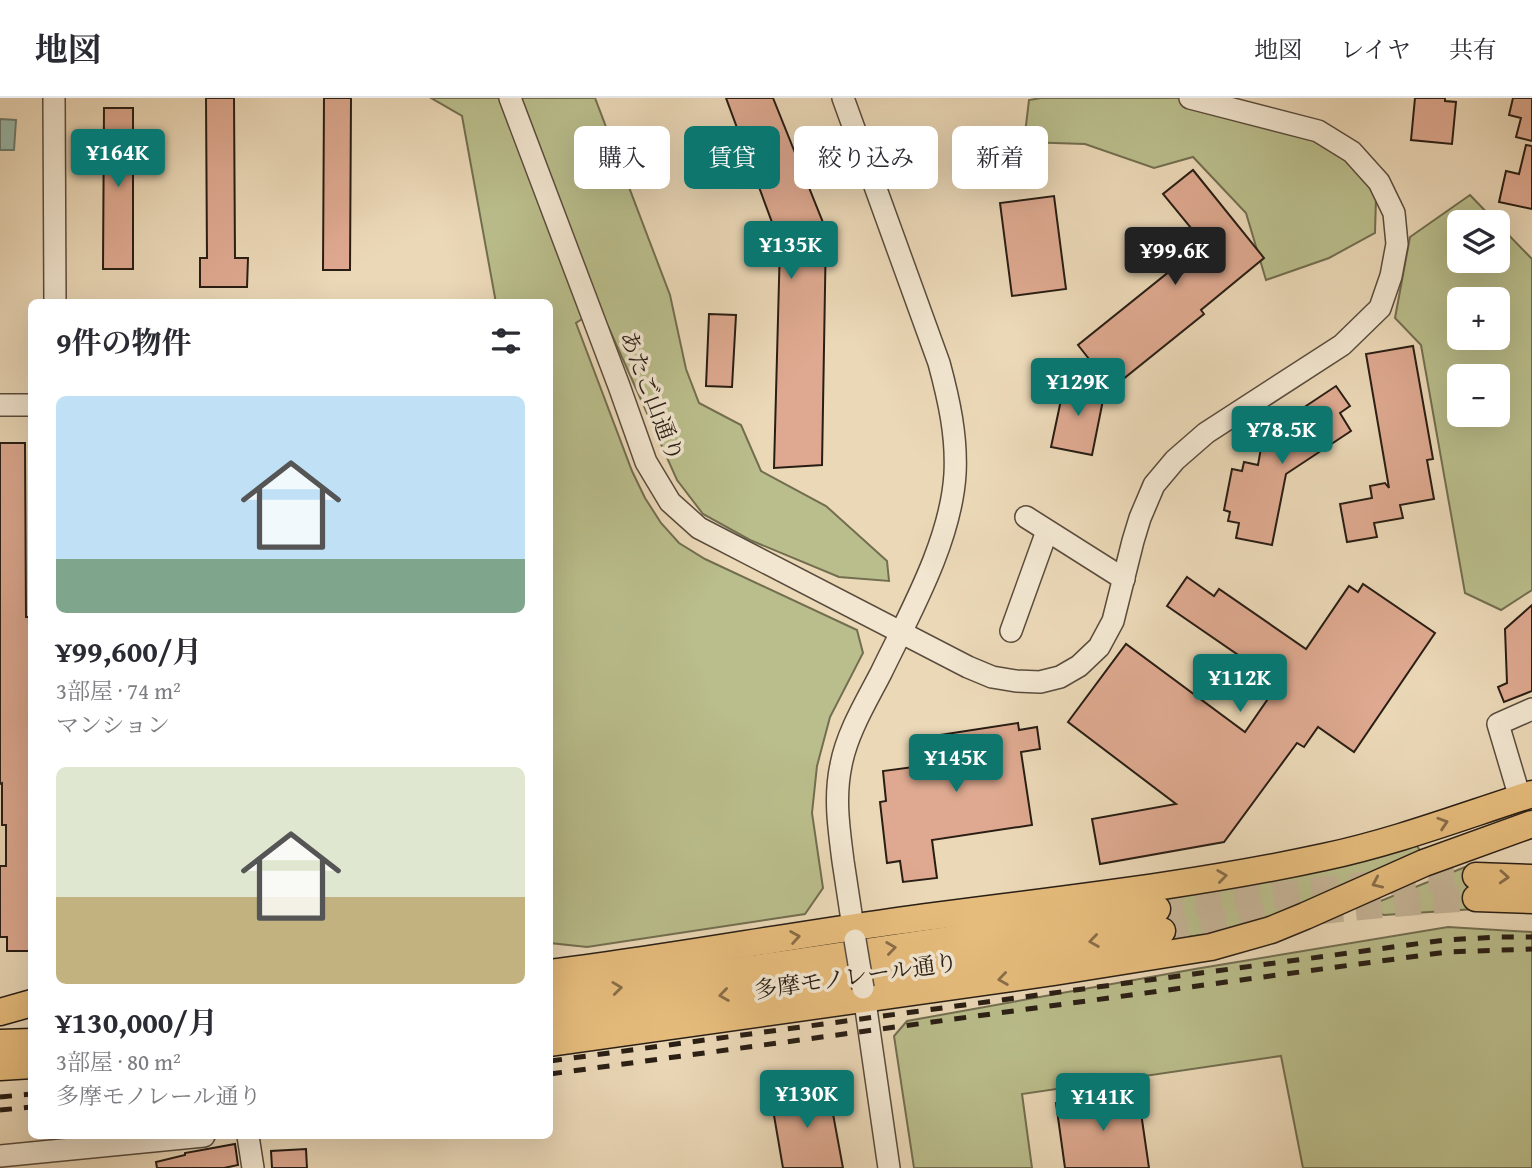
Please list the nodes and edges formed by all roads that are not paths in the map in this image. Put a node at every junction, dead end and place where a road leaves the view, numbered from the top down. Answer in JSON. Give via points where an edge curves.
{"nodes":[{"id":1,"x":54,"y":98,"type":"edge"},
{"id":2,"x":510,"y":98,"type":"edge"},
{"id":3,"x":843,"y":98,"type":"edge"},
{"id":4,"x":1190,"y":98,"type":"edge"},
{"id":5,"x":55,"y":299,"type":"edge"},
{"id":6,"x":0,"y":405,"type":"edge"},
{"id":7,"x":28,"y":405,"type":"edge"},
{"id":8,"x":1026,"y":517,"type":"dead end"},
{"id":9,"x":1047,"y":531,"type":"junction"},
{"id":10,"x":1124,"y":579,"type":"junction"},
{"id":11,"x":1011,"y":631,"type":"dead end"},
{"id":12,"x":901,"y":632,"type":"junction"},
{"id":13,"x":1532,"y":709,"type":"edge"},
{"id":14,"x":1526,"y":796,"type":"edge"},
{"id":15,"x":1532,"y":824,"type":"edge"},
{"id":16,"x":1532,"y":878,"type":"edge"},
{"id":17,"x":1532,"y":900,"type":"edge"},
{"id":18,"x":854,"y":934,"type":"junction"},
{"id":19,"x":553,"y":973,"type":"edge"},
{"id":20,"x":863,"y":993,"type":"junction"},
{"id":21,"x":28,"y":994,"type":"edge"},
{"id":22,"x":0,"y":995,"type":"edge"},
{"id":23,"x":553,"y":996,"type":"edge"},
{"id":24,"x":28,"y":1004,"type":"edge"},
{"id":25,"x":0,"y":1012,"type":"edge"},
{"id":26,"x":28,"y":1017,"type":"edge"},
{"id":27,"x":0,"y":1018,"type":"edge"},
{"id":28,"x":553,"y":1020,"type":"edge"},
{"id":29,"x":28,"y":1042,"type":"edge"},
{"id":30,"x":0,"y":1043,"type":"edge"},
{"id":31,"x":553,"y":1043,"type":"edge"},
{"id":32,"x":28,"y":1065,"type":"edge"},
{"id":33,"x":0,"y":1067,"type":"edge"},
{"id":34,"x":183,"y":1139,"type":"edge"},
{"id":35,"x":248,"y":1139,"type":"edge"},
{"id":36,"x":0,"y":1156,"type":"edge"},
{"id":37,"x":30,"y":1161,"type":"edge"},
{"id":38,"x":253,"y":1168,"type":"edge"},
{"id":39,"x":889,"y":1168,"type":"edge"}],
"edges":[{"from":1,"to":5,"type":"street"},
{"from":2,"to":12,"type":"street","name":"あたご山通り","via":[[646,462],[670,502],[699,528]]},
{"from":3,"to":12,"type":"street","via":[[939,363],[952,419],[955,475],[948,516],[938,552]]},
{"from":4,"to":10,"type":"street","name":"あたご山通り","via":[[1318,131],[1352,152],[1379,181],[1394,213],[1397,244],[1380,308],[1342,345],[1206,433],[1154,485],[1132,541]]},
{"from":6,"to":7,"type":"street"},
{"from":8,"to":9,"type":"street"},
{"from":9,"to":10,"type":"street"},
{"from":9,"to":11,"type":"street"},
{"from":10,"to":12,"type":"street","name":"あたご山通り","via":[[1113,621],[1099,647],[1079,666],[1040,682],[992,677]]},
{"from":12,"to":18,"type":"street","via":[[854,727],[837,788]]},
{"from":13,"to":14,"type":"street","via":[[1497,724]]},
{"from":18,"to":14,"type":"main road","one_way":true,"via":[[1300,862],[1369,846]]},
{"from":15,"to":20,"type":"main road","one_way":true,"via":[[1424,863],[1271,930],[1211,947]]},
{"from":17,"to":16,"type":"main road","one_way":true,"via":[[1476,887]]},
{"from":19,"to":18,"type":"main road","one_way":true},
{"from":18,"to":20,"type":"street","bridge":true},
{"from":20,"to":31,"type":"main road"},
{"from":20,"to":39,"type":"street"},
{"from":21,"to":22,"type":"main road"},
{"from":23,"to":28,"type":"main road","name":"多摩モノレール通り","one_way":true,"via":[[1160,920]]},
{"from":24,"to":25,"type":"main road"},
{"from":26,"to":27,"type":"main road"},
{"from":29,"to":30,"type":"main road"},
{"from":32,"to":33,"type":"main road"},
{"from":34,"to":37,"type":"street"},
{"from":35,"to":38,"type":"street"},
{"from":36,"to":37,"type":"street"}]}
